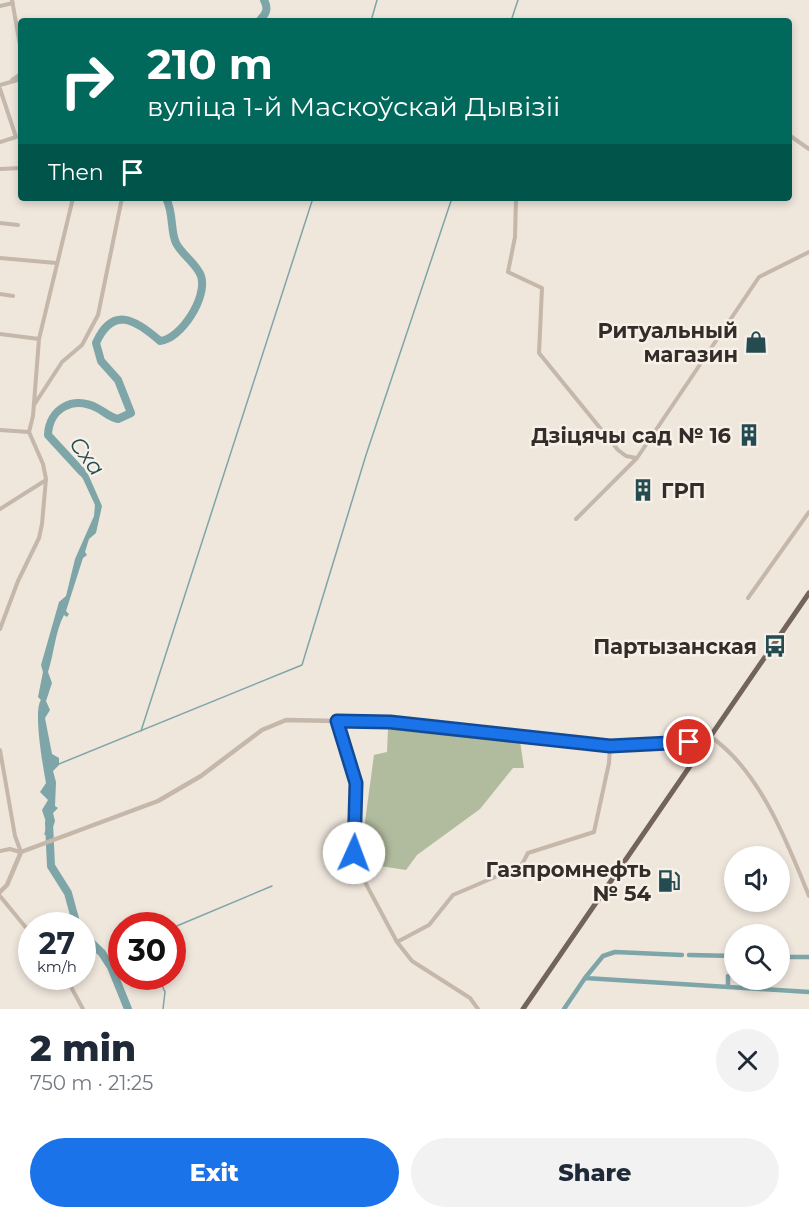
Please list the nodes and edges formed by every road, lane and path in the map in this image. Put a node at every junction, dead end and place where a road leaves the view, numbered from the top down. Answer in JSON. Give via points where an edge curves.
{"nodes":[{"id":1,"x":13,"y":2,"type":"edge"},
{"id":2,"x":0,"y":6,"type":"edge"},
{"id":3,"x":18,"y":33,"type":"edge"},
{"id":4,"x":18,"y":76,"type":"edge"},
{"id":5,"x":18,"y":80,"type":"edge"},
{"id":6,"x":9,"y":81,"type":"junction"},
{"id":7,"x":0,"y":87,"type":"edge"},
{"id":8,"x":792,"y":137,"type":"edge"},
{"id":9,"x":0,"y":142,"type":"edge"},
{"id":10,"x":809,"y":149,"type":"edge"},
{"id":11,"x":18,"y":168,"type":"edge"},
{"id":12,"x":0,"y":169,"type":"edge"},
{"id":13,"x":72,"y":201,"type":"edge"},
{"id":14,"x":121,"y":201,"type":"edge"},
{"id":15,"x":516,"y":201,"type":"edge"},
{"id":16,"x":0,"y":223,"type":"edge"},
{"id":17,"x":18,"y":225,"type":"dead end"},
{"id":18,"x":809,"y":252,"type":"edge"},
{"id":19,"x":0,"y":258,"type":"edge"},
{"id":20,"x":56,"y":263,"type":"junction"},
{"id":21,"x":0,"y":294,"type":"edge"},
{"id":22,"x":13,"y":296,"type":"dead end"},
{"id":23,"x":0,"y":334,"type":"edge"},
{"id":24,"x":39,"y":339,"type":"junction"},
{"id":25,"x":33,"y":406,"type":"junction"},
{"id":26,"x":0,"y":430,"type":"edge"},
{"id":27,"x":29,"y":432,"type":"junction"},
{"id":28,"x":637,"y":458,"type":"junction"},
{"id":29,"x":46,"y":479,"type":"junction"},
{"id":30,"x":0,"y":509,"type":"edge"},
{"id":31,"x":809,"y":512,"type":"edge"},
{"id":32,"x":576,"y":519,"type":"dead end"},
{"id":33,"x":809,"y":593,"type":"edge"},
{"id":34,"x":748,"y":598,"type":"dead end"},
{"id":35,"x":2,"y":614,"type":"edge"},
{"id":36,"x":0,"y":629,"type":"edge"},
{"id":37,"x":337,"y":721,"type":"junction"},
{"id":38,"x":711,"y":737,"type":"junction"},
{"id":39,"x":610,"y":746,"type":"junction"},
{"id":40,"x":0,"y":750,"type":"edge"},
{"id":41,"x":8,"y":798,"type":"junction"},
{"id":42,"x":0,"y":799,"type":"edge"},
{"id":43,"x":0,"y":851,"type":"edge"},
{"id":44,"x":21,"y":852,"type":"junction"},
{"id":45,"x":0,"y":894,"type":"edge"},
{"id":46,"x":809,"y":896,"type":"edge"},
{"id":47,"x":18,"y":917,"type":"edge"},
{"id":48,"x":397,"y":942,"type":"junction"},
{"id":49,"x":72,"y":990,"type":"edge"},
{"id":50,"x":83,"y":1009,"type":"edge"},
{"id":51,"x":478,"y":1009,"type":"edge"},
{"id":52,"x":523,"y":1009,"type":"edge"}],
"edges":[{"from":1,"to":2,"type":"street"},
{"from":1,"to":3,"type":"street"},
{"from":4,"to":6,"type":"street"},
{"from":5,"to":6,"type":"street"},
{"from":6,"to":7,"type":"street"},
{"from":7,"to":9,"type":"street","via":[[16,137]]},
{"from":8,"to":10,"type":"street"},
{"from":11,"to":12,"type":"street"},
{"from":13,"to":20,"type":"street"},
{"from":14,"to":25,"type":"street","via":[[98,315],[82,345],[62,363]]},
{"from":15,"to":28,"type":"street","via":[[515,237],[508,272],[542,288],[539,353],[618,450]]},
{"from":16,"to":17,"type":"street"},
{"from":18,"to":28,"type":"street","via":[[759,277]]},
{"from":19,"to":20,"type":"street"},
{"from":20,"to":24,"type":"street"},
{"from":21,"to":22,"type":"street"},
{"from":23,"to":24,"type":"street"},
{"from":24,"to":25,"type":"street"},
{"from":25,"to":27,"type":"street"},
{"from":26,"to":27,"type":"street"},
{"from":27,"to":29,"type":"street"},
{"from":28,"to":32,"type":"street"},
{"from":29,"to":30,"type":"street"},
{"from":29,"to":35,"type":"street","via":[[39,538]]},
{"from":31,"to":34,"type":"street"},
{"from":33,"to":38,"type":"main road"},
{"from":35,"to":36,"type":"street"},
{"from":37,"to":39,"type":"street","via":[[390,722]]},
{"from":37,"to":44,"type":"street","via":[[300,718],[273,723],[201,776],[158,801]]},
{"from":37,"to":48,"type":"street","via":[[356,783],[354,853],[359,871]]},
{"from":38,"to":39,"type":"street","via":[[675,744]]},
{"from":38,"to":46,"type":"street","via":[[748,772],[789,848]]},
{"from":38,"to":52,"type":"main road"},
{"from":39,"to":48,"type":"street","via":[[594,832],[528,854],[521,866],[453,895],[429,925]]},
{"from":40,"to":41,"type":"street"},
{"from":41,"to":42,"type":"street"},
{"from":41,"to":44,"type":"street"},
{"from":43,"to":44,"type":"street"},
{"from":44,"to":45,"type":"street"},
{"from":45,"to":47,"type":"street"},
{"from":48,"to":51,"type":"street","via":[[417,966],[470,998]]},
{"from":49,"to":50,"type":"street"}]}
